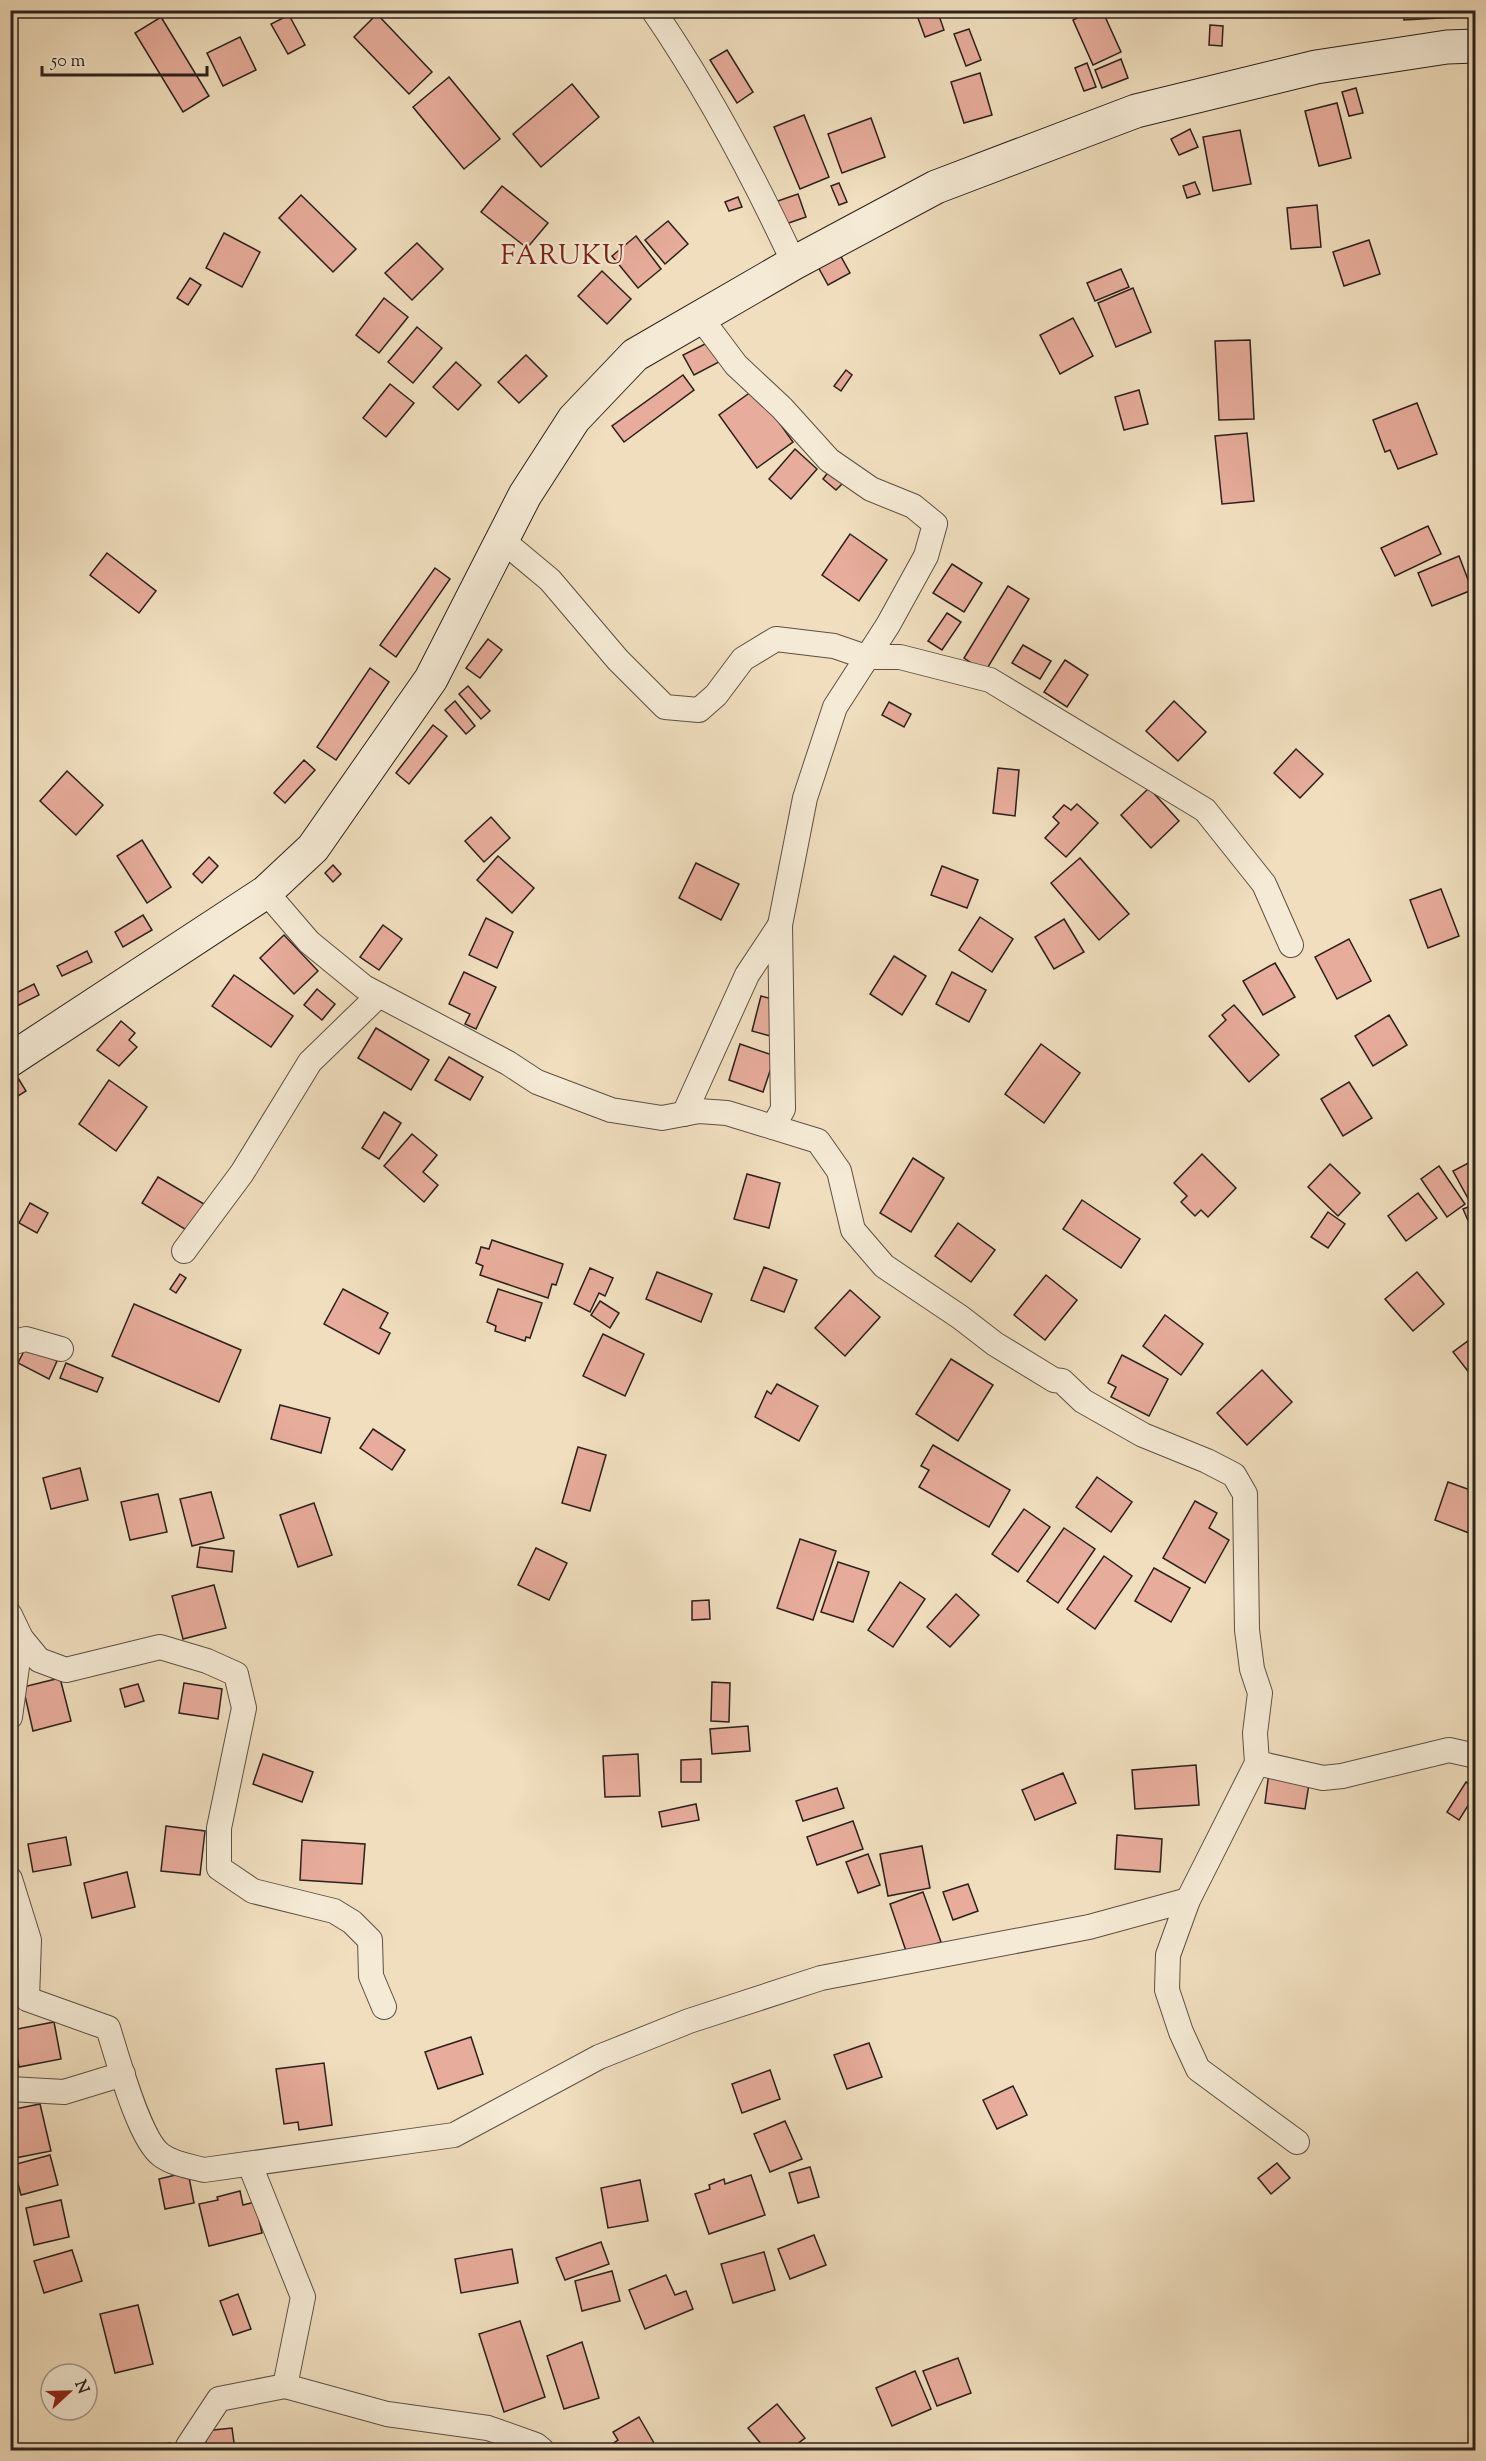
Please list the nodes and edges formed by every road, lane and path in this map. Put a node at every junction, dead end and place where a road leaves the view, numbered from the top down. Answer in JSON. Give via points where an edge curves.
{"nodes":[{"id":1,"x":653,"y":10,"type":"edge"},
{"id":2,"x":1476,"y":46,"type":"edge"},
{"id":3,"x":794,"y":263,"type":"junction"},
{"id":4,"x":700,"y":317,"type":"junction"},
{"id":5,"x":502,"y":540,"type":"junction"},
{"id":6,"x":866,"y":657,"type":"junction"},
{"id":7,"x":266,"y":892,"type":"junction"},
{"id":8,"x":780,"y":925,"type":"junction"},
{"id":9,"x":1291,"y":945,"type":"dead end"},
{"id":10,"x":379,"y":995,"type":"junction"},
{"id":11,"x":10,"y":1060,"type":"edge"},
{"id":12,"x":684,"y":1114,"type":"junction"},
{"id":13,"x":773,"y":1127,"type":"junction"},
{"id":14,"x":184,"y":1251,"type":"dead end"},
{"id":15,"x":10,"y":1343,"type":"edge"},
{"id":16,"x":61,"y":1348,"type":"dead end"},
{"id":17,"x":10,"y":1616,"type":"edge"},
{"id":18,"x":21,"y":1638,"type":"junction"},
{"id":19,"x":10,"y":1717,"type":"edge"},
{"id":20,"x":1476,"y":1756,"type":"edge"},
{"id":21,"x":1257,"y":1763,"type":"junction"},
{"id":22,"x":10,"y":1880,"type":"edge"},
{"id":23,"x":1188,"y":1900,"type":"junction"},
{"id":24,"x":384,"y":2007,"type":"dead end"},
{"id":25,"x":123,"y":2073,"type":"junction"},
{"id":26,"x":10,"y":2089,"type":"edge"},
{"id":27,"x":1297,"y":2142,"type":"dead end"},
{"id":28,"x":250,"y":2165,"type":"junction"},
{"id":29,"x":285,"y":2386,"type":"junction"},
{"id":30,"x":189,"y":2451,"type":"edge"},
{"id":31,"x":542,"y":2451,"type":"edge"}],
"edges":[{"from":1,"to":3,"type":"street","via":[[684,55],[754,178]]},
{"from":2,"to":3,"type":"street","via":[[1316,68],[1136,111],[936,187]]},
{"from":3,"to":4,"type":"street"},
{"from":4,"to":5,"type":"street","via":[[635,355],[574,419],[525,495]]},
{"from":4,"to":6,"type":"street","via":[[736,365],[829,459],[871,489],[913,506],[935,524],[926,556]]},
{"from":5,"to":6,"type":"street","via":[[550,580],[618,660],[665,707],[699,710],[716,695],[743,659],[776,639],[834,646]]},
{"from":5,"to":7,"type":"street","via":[[431,679],[313,848]]},
{"from":6,"to":8,"type":"street","via":[[835,707],[805,798]]},
{"from":6,"to":9,"type":"street","via":[[900,657],[990,680],[1205,810],[1264,884]]},
{"from":7,"to":10,"type":"street","via":[[309,942]]},
{"from":7,"to":11,"type":"street"},
{"from":8,"to":12,"type":"street","via":[[747,975]]},
{"from":8,"to":13,"type":"street","via":[[783,1109]]},
{"from":10,"to":12,"type":"street","via":[[508,1062],[537,1082],[611,1110],[662,1118]]},
{"from":10,"to":14,"type":"street","via":[[310,1062],[242,1173]]},
{"from":12,"to":13,"type":"street","via":[[727,1113]]},
{"from":13,"to":21,"type":"street","via":[[818,1141],[839,1171],[853,1230],[884,1266],[994,1344],[1062,1381],[1083,1401],[1143,1435],[1234,1475],[1245,1494],[1247,1630],[1252,1669],[1260,1692],[1255,1733]]},
{"from":15,"to":16,"type":"street","via":[[26,1339]]},
{"from":17,"to":18,"type":"street"},
{"from":18,"to":19,"type":"street"},
{"from":18,"to":24,"type":"street","via":[[39,1660],[66,1670],[160,1647],[236,1674],[244,1708],[219,1828],[219,1868],[253,1891],[334,1911],[352,1922],[370,1940],[371,1976]]},
{"from":20,"to":21,"type":"street","via":[[1449,1750],[1323,1778]]},
{"from":21,"to":23,"type":"street"},
{"from":22,"to":25,"type":"street","via":[[29,1940],[27,1999],[108,2028]]},
{"from":23,"to":27,"type":"street","via":[[1168,1955],[1167,1990],[1181,2032],[1198,2069]]},
{"from":23,"to":28,"type":"street","via":[[1089,1927],[821,1978],[689,2021],[599,2057],[454,2135]]},
{"from":25,"to":26,"type":"street","via":[[64,2092]]},
{"from":25,"to":28,"type":"street","via":[[141,2127],[159,2154],[204,2170]]},
{"from":28,"to":29,"type":"street","via":[[303,2298]]},
{"from":29,"to":30,"type":"street","via":[[219,2399],[188,2446]]},
{"from":29,"to":31,"type":"street","via":[[387,2414],[488,2428],[536,2445]]}]}
